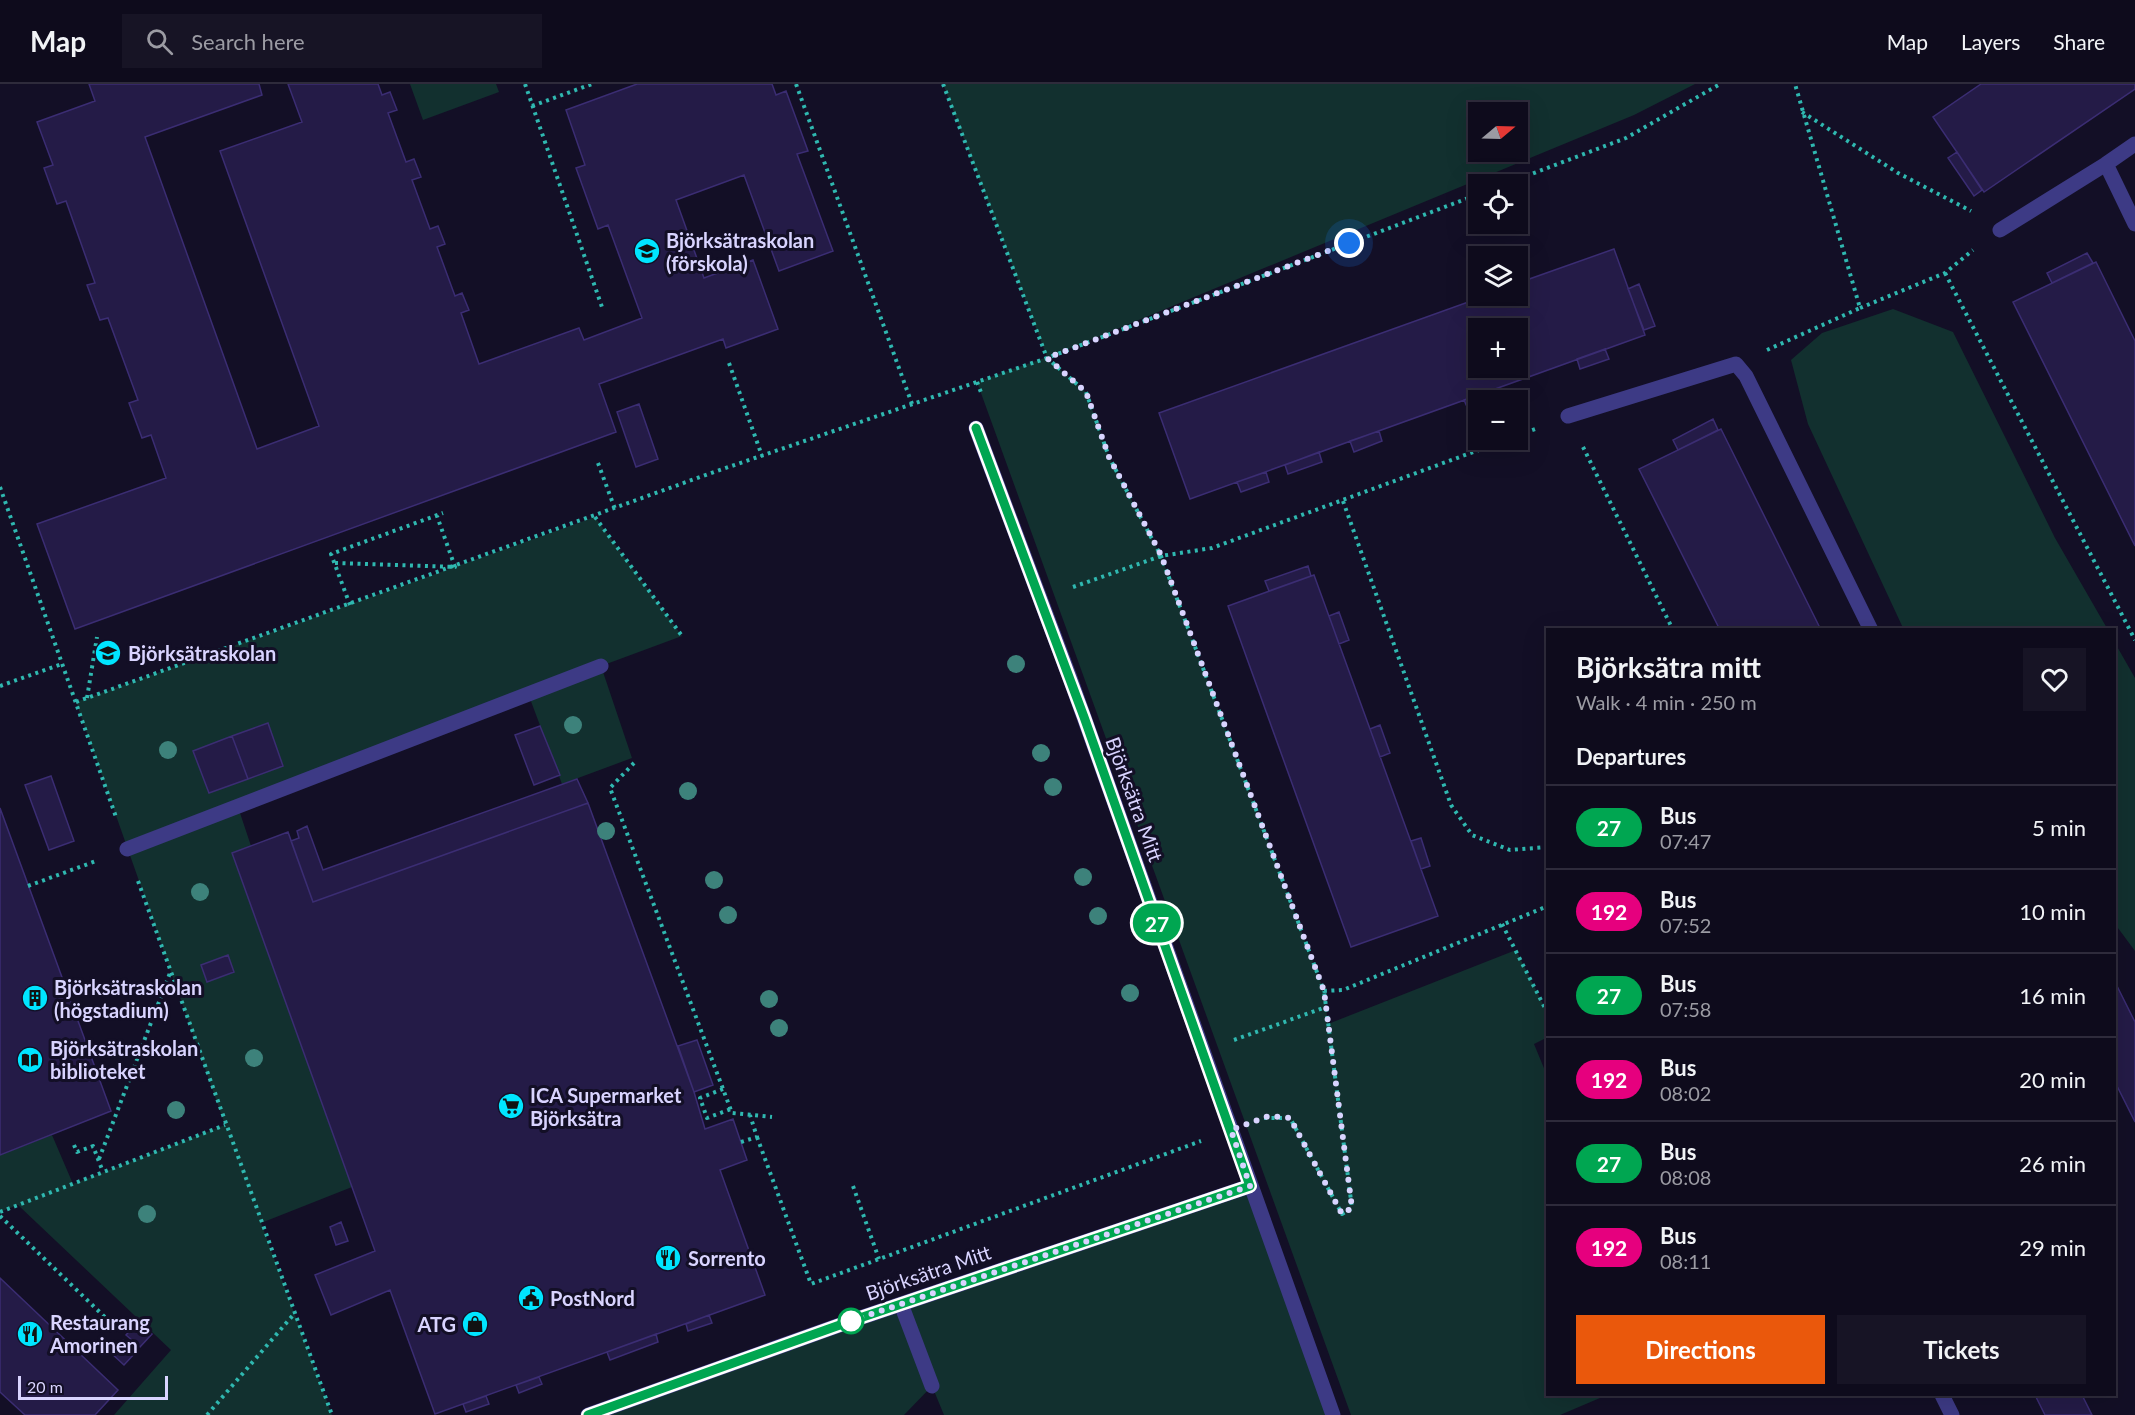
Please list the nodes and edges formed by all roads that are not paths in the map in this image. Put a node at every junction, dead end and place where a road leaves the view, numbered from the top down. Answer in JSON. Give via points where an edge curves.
{"nodes":[{"id":1,"x":2135,"y":144,"type":"edge"},
{"id":2,"x":2106,"y":164,"type":"junction"},
{"id":3,"x":2135,"y":224,"type":"edge"},
{"id":4,"x":2000,"y":230,"type":"road end"},
{"id":5,"x":1568,"y":416,"type":"road end"},
{"id":6,"x":976,"y":428,"type":"dead end"},
{"id":7,"x":1870,"y":628,"type":"edge"},
{"id":8,"x":601,"y":666,"type":"dead end"},
{"id":9,"x":127,"y":849,"type":"road end"},
{"id":10,"x":1250,"y":1186,"type":"junction"},
{"id":11,"x":902,"y":1304,"type":"junction"},
{"id":12,"x":932,"y":1386,"type":"dead end"},
{"id":13,"x":1942,"y":1396,"type":"edge"},
{"id":14,"x":588,"y":1415,"type":"edge"},
{"id":15,"x":1333,"y":1415,"type":"edge"},
{"id":16,"x":1952,"y":1415,"type":"edge"}],
"edges":[{"from":1,"to":2,"type":"street"},
{"from":2,"to":3,"type":"street"},
{"from":2,"to":4,"type":"street"},
{"from":5,"to":7,"type":"street","via":[[1736,364],[1746,376]]},
{"from":6,"to":10,"type":"street","name":"Björksätra Mitt"},
{"from":8,"to":9,"type":"street"},
{"from":10,"to":11,"type":"street","name":"Björksätra Mitt"},
{"from":10,"to":15,"type":"street","name":"Björksätra Mitt"},
{"from":11,"to":12,"type":"street"},
{"from":11,"to":14,"type":"street","name":"Björksätra Mitt"},
{"from":13,"to":16,"type":"street"}]}
